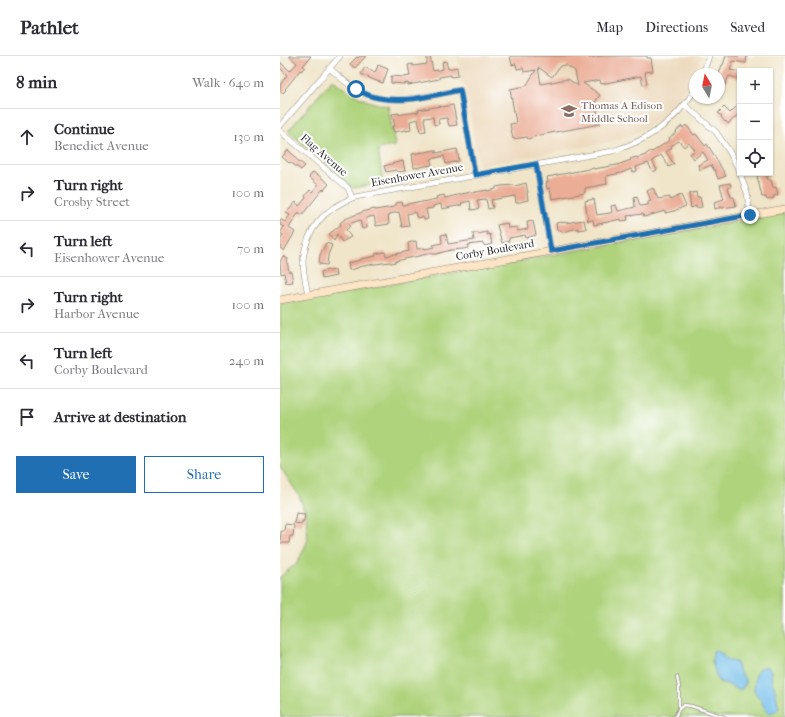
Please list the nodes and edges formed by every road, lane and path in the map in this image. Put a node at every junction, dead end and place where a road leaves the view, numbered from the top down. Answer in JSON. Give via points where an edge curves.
{"nodes":[{"id":1,"x":340,"y":56,"type":"edge"},
{"id":2,"x":709,"y":56,"type":"edge"},
{"id":3,"x":329,"y":68,"type":"junction"},
{"id":4,"x":705,"y":68,"type":"edge"},
{"id":5,"x":689,"y":99,"type":"edge"},
{"id":6,"x":685,"y":105,"type":"junction"},
{"id":7,"x":280,"y":126,"type":"edge"},
{"id":8,"x":280,"y":130,"type":"edge"},
{"id":9,"x":536,"y":164,"type":"junction"},
{"id":10,"x":737,"y":167,"type":"edge"},
{"id":11,"x":475,"y":175,"type":"junction"},
{"id":12,"x":741,"y":176,"type":"edge"},
{"id":13,"x":352,"y":198,"type":"junction"},
{"id":14,"x":785,"y":209,"type":"edge"},
{"id":15,"x":750,"y":215,"type":"junction"},
{"id":16,"x":551,"y":251,"type":"junction"},
{"id":17,"x":308,"y":295,"type":"junction"},
{"id":18,"x":280,"y":300,"type":"edge"},
{"id":19,"x":677,"y":677,"type":"dead end"},
{"id":20,"x":679,"y":709,"type":"junction"},
{"id":21,"x":675,"y":717,"type":"edge"},
{"id":22,"x":724,"y":717,"type":"edge"}],
"edges":[{"from":1,"to":3,"type":"street"},
{"from":2,"to":4,"type":"street"},
{"from":3,"to":7,"type":"street"},
{"from":3,"to":11,"type":"street","via":[[356,89],[378,98],[408,99],[460,90]]},
{"from":5,"to":6,"type":"street","name":"Eisenhower Avenue"},
{"from":6,"to":9,"type":"street","name":"Eisenhower Avenue","via":[[656,132],[625,147]]},
{"from":6,"to":10,"type":"street","via":[[716,132]]},
{"from":8,"to":13,"type":"street","name":"Flag Avenue","via":[[348,188]]},
{"from":9,"to":11,"type":"street","name":"Eisenhower Avenue"},
{"from":9,"to":16,"type":"street"},
{"from":11,"to":13,"type":"street","name":"Eisenhower Avenue"},
{"from":12,"to":15,"type":"street"},
{"from":13,"to":17,"type":"street","name":"Eisenhower Avenue","via":[[325,213],[308,237],[303,262]]},
{"from":14,"to":15,"type":"street","name":"Corby Boulevard"},
{"from":15,"to":16,"type":"street","name":"Corby Boulevard"},
{"from":16,"to":17,"type":"street","name":"Corby Boulevard"},
{"from":17,"to":18,"type":"street","name":"Corby Boulevard"},
{"from":19,"to":20,"type":"lane"},
{"from":20,"to":21,"type":"lane"},
{"from":20,"to":22,"type":"lane","via":[[684,705],[691,706]]}]}
